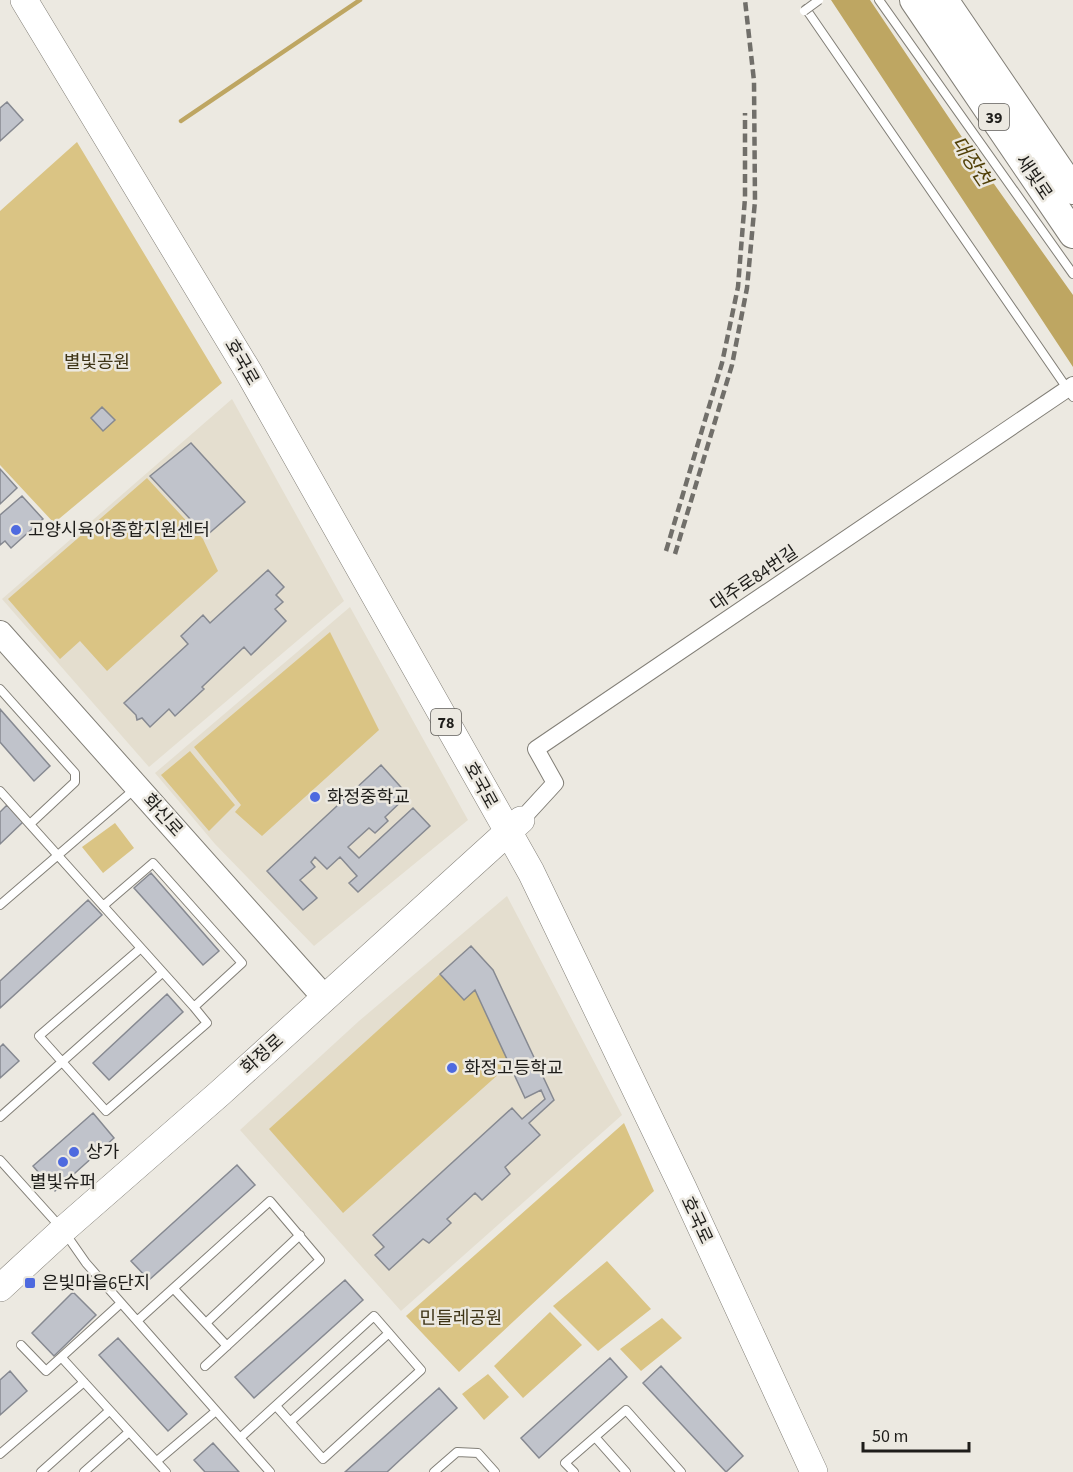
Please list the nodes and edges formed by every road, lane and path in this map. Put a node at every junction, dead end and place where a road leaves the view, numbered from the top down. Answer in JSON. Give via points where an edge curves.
{"nodes":[{"id":1,"x":24,"y":0,"type":"edge"},
{"id":2,"x":41,"y":0,"type":"edge"},
{"id":3,"x":819,"y":0,"type":"edge"},
{"id":4,"x":879,"y":0,"type":"edge"},
{"id":5,"x":914,"y":0,"type":"edge"},
{"id":6,"x":944,"y":0,"type":"edge"},
{"id":7,"x":1073,"y":190,"type":"edge"},
{"id":8,"x":1073,"y":234,"type":"edge"},
{"id":9,"x":1073,"y":274,"type":"edge"},
{"id":10,"x":1071,"y":390,"type":"edge"},
{"id":11,"x":0,"y":633,"type":"edge"},
{"id":12,"x":0,"y":689,"type":"edge"},
{"id":13,"x":138,"y":787,"type":"junction"},
{"id":14,"x":0,"y":792,"type":"edge"},
{"id":15,"x":30,"y":824,"type":"junction"},
{"id":16,"x":515,"y":826,"type":"junction"},
{"id":17,"x":58,"y":854,"type":"junction"},
{"id":18,"x":0,"y":905,"type":"edge"},
{"id":19,"x":103,"y":906,"type":"junction"},
{"id":20,"x":141,"y":948,"type":"junction"},
{"id":21,"x":162,"y":973,"type":"junction"},
{"id":22,"x":325,"y":998,"type":"junction"},
{"id":23,"x":194,"y":1007,"type":"junction"},
{"id":24,"x":62,"y":1062,"type":"junction"},
{"id":25,"x":0,"y":1117,"type":"edge"},
{"id":26,"x":0,"y":1160,"type":"edge"},
{"id":27,"x":63,"y":1230,"type":"junction"},
{"id":28,"x":300,"y":1235,"type":"junction"},
{"id":29,"x":0,"y":1288,"type":"edge"},
{"id":30,"x":174,"y":1289,"type":"junction"},
{"id":31,"x":121,"y":1303,"type":"junction"},
{"id":32,"x":137,"y":1321,"type":"junction"},
{"id":33,"x":206,"y":1323,"type":"junction"},
{"id":34,"x":389,"y":1334,"type":"junction"},
{"id":35,"x":21,"y":1345,"type":"dead end"},
{"id":36,"x":227,"y":1346,"type":"junction"},
{"id":37,"x":62,"y":1358,"type":"junction"},
{"id":38,"x":206,"y":1366,"type":"dead end"},
{"id":39,"x":84,"y":1382,"type":"junction"},
{"id":40,"x":276,"y":1406,"type":"junction"},
{"id":41,"x":110,"y":1411,"type":"junction"},
{"id":42,"x":216,"y":1411,"type":"junction"},
{"id":43,"x":290,"y":1422,"type":"junction"},
{"id":44,"x":129,"y":1432,"type":"junction"},
{"id":45,"x":595,"y":1437,"type":"junction"},
{"id":46,"x":240,"y":1438,"type":"junction"},
{"id":47,"x":0,"y":1454,"type":"edge"},
{"id":48,"x":157,"y":1461,"type":"junction"},
{"id":49,"x":41,"y":1472,"type":"edge"},
{"id":50,"x":84,"y":1472,"type":"edge"},
{"id":51,"x":166,"y":1472,"type":"edge"},
{"id":52,"x":270,"y":1472,"type":"edge"},
{"id":53,"x":434,"y":1472,"type":"edge"},
{"id":54,"x":495,"y":1472,"type":"edge"},
{"id":55,"x":574,"y":1472,"type":"edge"},
{"id":56,"x":626,"y":1472,"type":"edge"},
{"id":57,"x":681,"y":1472,"type":"edge"},
{"id":58,"x":814,"y":1472,"type":"edge"},
{"id":59,"x":831,"y":1472,"type":"edge"}],
"edges":[{"from":1,"to":16,"type":"main road","name":"호국로","number":"78"},
{"from":2,"to":16,"type":"main road","name":"호국로","number":"78","via":[[257,363]]},
{"from":3,"to":10,"type":"lane","bridge":true,"via":[[804,11]]},
{"from":4,"to":9,"type":"lane"},
{"from":5,"to":8,"type":"highway","name":"새빛로","number":"39"},
{"from":6,"to":7,"type":"highway","name":"새빛로","number":"39"},
{"from":10,"to":16,"type":"street","name":"대주로84번길","via":[[536,749],[555,783]]},
{"from":11,"to":13,"type":"main road","name":"화신로"},
{"from":12,"to":15,"type":"lane","via":[[75,773],[75,782]]},
{"from":13,"to":17,"type":"lane"},
{"from":13,"to":22,"type":"main road","name":"화신로"},
{"from":14,"to":15,"type":"lane"},
{"from":15,"to":17,"type":"lane"},
{"from":16,"to":22,"type":"main road","name":"화정로"},
{"from":16,"to":58,"type":"main road","name":"호국로","number":"78","via":[[531,872]]},
{"from":16,"to":59,"type":"main road","name":"호국로","number":"78","via":[[546,865]]},
{"from":17,"to":18,"type":"lane"},
{"from":17,"to":19,"type":"lane"},
{"from":19,"to":20,"type":"lane"},
{"from":19,"to":23,"type":"lane","via":[[153,863],[242,963]]},
{"from":20,"to":21,"type":"lane"},
{"from":20,"to":24,"type":"lane","via":[[39,1036]]},
{"from":21,"to":23,"type":"lane"},
{"from":21,"to":24,"type":"lane"},
{"from":22,"to":27,"type":"main road","name":"화정로"},
{"from":23,"to":24,"type":"lane","via":[[207,1023],[106,1111]]},
{"from":24,"to":25,"type":"lane"},
{"from":26,"to":27,"type":"lane"},
{"from":27,"to":29,"type":"main road","name":"화정로"},
{"from":27,"to":31,"type":"lane"},
{"from":28,"to":30,"type":"lane","via":[[270,1201]]},
{"from":28,"to":33,"type":"lane"},
{"from":28,"to":36,"type":"lane","via":[[320,1260]]},
{"from":30,"to":32,"type":"lane"},
{"from":30,"to":33,"type":"lane"},
{"from":31,"to":32,"type":"lane"},
{"from":31,"to":37,"type":"lane"},
{"from":32,"to":42,"type":"lane"},
{"from":33,"to":36,"type":"lane"},
{"from":34,"to":40,"type":"lane","via":[[374,1316]]},
{"from":34,"to":43,"type":"lane"},
{"from":34,"to":43,"type":"lane","via":[[421,1370],[323,1459]]},
{"from":35,"to":37,"type":"lane","via":[[46,1371]]},
{"from":36,"to":38,"type":"lane"},
{"from":37,"to":39,"type":"lane"},
{"from":39,"to":41,"type":"lane"},
{"from":39,"to":47,"type":"lane"},
{"from":40,"to":43,"type":"lane"},
{"from":40,"to":46,"type":"lane"},
{"from":41,"to":44,"type":"lane"},
{"from":41,"to":49,"type":"lane"},
{"from":42,"to":46,"type":"lane"},
{"from":42,"to":48,"type":"lane"},
{"from":44,"to":48,"type":"lane"},
{"from":44,"to":50,"type":"lane"},
{"from":45,"to":55,"type":"lane","via":[[565,1463]]},
{"from":45,"to":56,"type":"lane"},
{"from":45,"to":57,"type":"lane","via":[[626,1410]]},
{"from":46,"to":52,"type":"lane"},
{"from":48,"to":51,"type":"lane"},
{"from":53,"to":54,"type":"lane","via":[[457,1452],[478,1453]]}]}
